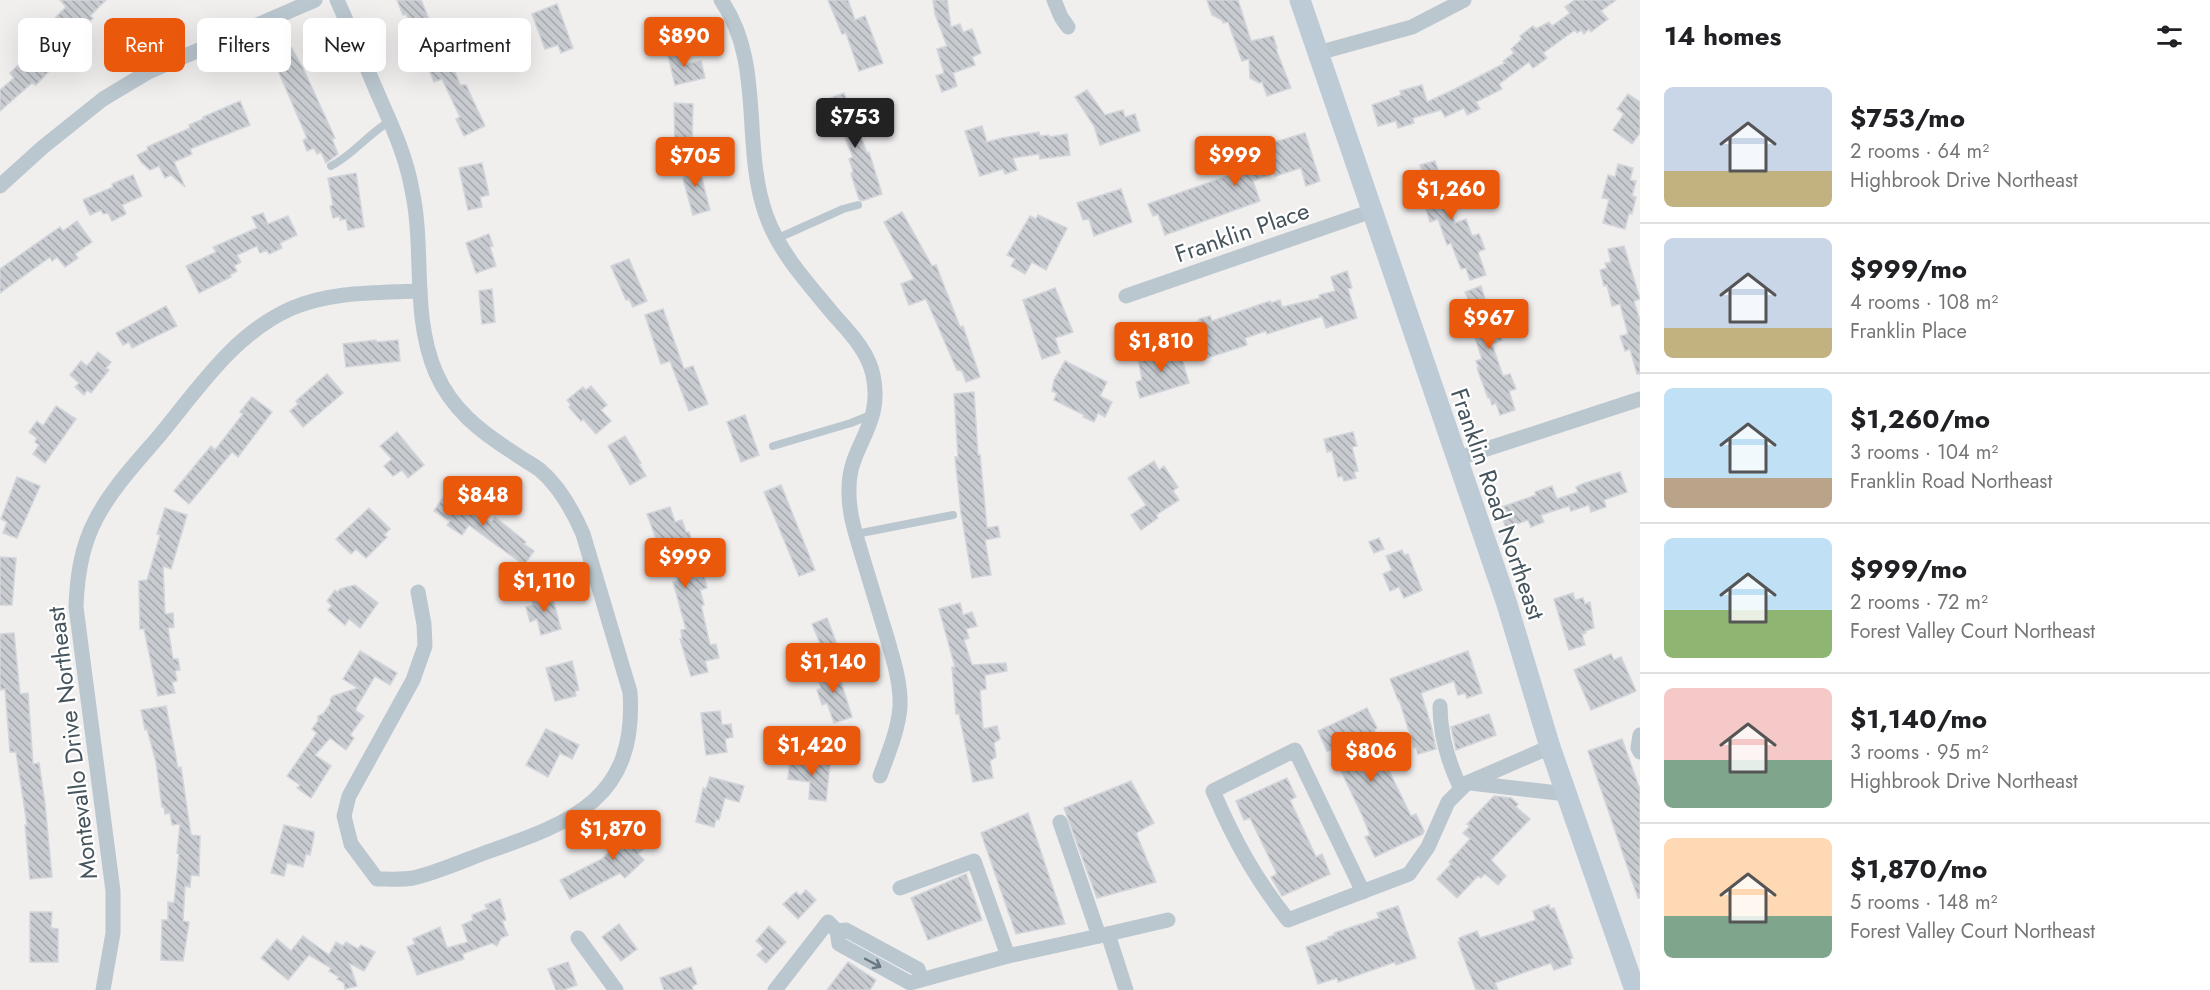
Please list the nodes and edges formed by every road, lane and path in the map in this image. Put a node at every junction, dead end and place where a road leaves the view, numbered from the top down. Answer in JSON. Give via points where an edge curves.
{"nodes":[{"id":1,"x":315,"y":0,"type":"edge"},
{"id":2,"x":337,"y":0,"type":"edge"},
{"id":3,"x":721,"y":0,"type":"edge"},
{"id":4,"x":1054,"y":0,"type":"edge"},
{"id":5,"x":1300,"y":0,"type":"edge"},
{"id":6,"x":1464,"y":0,"type":"edge"},
{"id":7,"x":1068,"y":27,"type":"dead end"},
{"id":8,"x":1318,"y":53,"type":"junction"},
{"id":9,"x":390,"y":121,"type":"junction"},
{"id":10,"x":331,"y":166,"type":"dead end"},
{"id":11,"x":0,"y":186,"type":"edge"},
{"id":12,"x":858,"y":205,"type":"dead end"},
{"id":13,"x":1372,"y":211,"type":"junction"},
{"id":14,"x":776,"y":239,"type":"junction"},
{"id":15,"x":420,"y":291,"type":"junction"},
{"id":16,"x":1126,"y":296,"type":"dead end"},
{"id":17,"x":1640,"y":399,"type":"edge"},
{"id":18,"x":874,"y":413,"type":"junction"},
{"id":19,"x":773,"y":446,"type":"dead end"},
{"id":20,"x":1456,"y":459,"type":"junction"},
{"id":21,"x":953,"y":515,"type":"dead end"},
{"id":22,"x":856,"y":534,"type":"junction"},
{"id":23,"x":418,"y":592,"type":"dead end"},
{"id":24,"x":1440,"y":706,"type":"dead end"},
{"id":25,"x":1640,"y":735,"type":"edge"},
{"id":26,"x":1550,"y":747,"type":"junction"},
{"id":27,"x":1640,"y":752,"type":"edge"},
{"id":28,"x":1509,"y":765,"type":"junction"},
{"id":29,"x":880,"y":776,"type":"dead end"},
{"id":30,"x":1464,"y":786,"type":"junction"},
{"id":31,"x":1516,"y":787,"type":"junction"},
{"id":32,"x":1567,"y":794,"type":"junction"},
{"id":33,"x":1060,"y":822,"type":"dead end"},
{"id":34,"x":900,"y":888,"type":"dead end"},
{"id":35,"x":1363,"y":892,"type":"junction"},
{"id":36,"x":1168,"y":920,"type":"dead end"},
{"id":37,"x":1103,"y":935,"type":"junction"},
{"id":38,"x":578,"y":938,"type":"dead end"},
{"id":39,"x":1008,"y":956,"type":"junction"},
{"id":40,"x":917,"y":985,"type":"edge"},
{"id":41,"x":103,"y":990,"type":"edge"},
{"id":42,"x":616,"y":990,"type":"edge"},
{"id":43,"x":775,"y":990,"type":"edge"},
{"id":44,"x":1126,"y":990,"type":"edge"},
{"id":45,"x":1635,"y":990,"type":"edge"}],
"edges":[{"from":1,"to":11,"type":"street","via":[[139,78],[103,99]]},
{"from":2,"to":9,"type":"street"},
{"from":3,"to":14,"type":"street","via":[[740,39],[748,76],[755,173]]},
{"from":4,"to":7,"type":"street"},
{"from":5,"to":8,"type":"street","name":"Franklin Road Northeast"},
{"from":6,"to":8,"type":"street","via":[[1412,27]]},
{"from":8,"to":13,"type":"street","name":"Franklin Road Northeast"},
{"from":9,"to":10,"type":"lane"},
{"from":9,"to":15,"type":"street","via":[[413,191]]},
{"from":12,"to":14,"type":"lane"},
{"from":13,"to":16,"type":"street","name":"Franklin Place"},
{"from":13,"to":20,"type":"street","name":"Franklin Road Northeast"},
{"from":14,"to":18,"type":"street","via":[[789,261],[867,358],[876,394]]},
{"from":15,"to":23,"type":"street","via":[[428,352],[450,399],[482,432],[541,470],[576,516],[630,692],[632,717],[628,742],[606,788],[572,818],[414,878],[377,879],[351,844],[344,816],[350,796],[413,680],[425,646]]},
{"from":15,"to":41,"type":"street","name":"Montevallo Drive Northeast","via":[[324,298],[291,308],[259,326],[219,363],[115,489],[96,519],[81,560],[76,607],[113,891],[113,933]]},
{"from":17,"to":20,"type":"street"},
{"from":18,"to":19,"type":"lane"},
{"from":18,"to":22,"type":"street","via":[[857,452],[849,484]]},
{"from":20,"to":26,"type":"street","name":"Franklin Road Northeast","via":[[1506,601]]},
{"from":21,"to":22,"type":"lane"},
{"from":22,"to":29,"type":"street","via":[[898,676],[900,707]]},
{"from":24,"to":30,"type":"street","via":[[1440,728],[1452,769]]},
{"from":25,"to":27,"type":"street"},
{"from":26,"to":28,"type":"street"},
{"from":26,"to":32,"type":"street","name":"Franklin Road Northeast"},
{"from":28,"to":30,"type":"street"},
{"from":28,"to":31,"type":"street"},
{"from":30,"to":31,"type":"street"},
{"from":30,"to":35,"type":"street","via":[[1448,801],[1428,847],[1409,874]]},
{"from":31,"to":32,"type":"street"},
{"from":32,"to":45,"type":"street","name":"Franklin Road Northeast"},
{"from":33,"to":37,"type":"street"},
{"from":34,"to":39,"type":"street","via":[[974,861]]},
{"from":35,"to":35,"type":"street","via":[[1288,920],[1243,856],[1213,790],[1295,750]]},
{"from":36,"to":37,"type":"street"},
{"from":37,"to":39,"type":"street"},
{"from":37,"to":44,"type":"street"},
{"from":38,"to":42,"type":"street"},
{"from":39,"to":40,"type":"street"},
{"from":40,"to":43,"type":"street","via":[[918,969],[846,930],[833,927]]}]}
